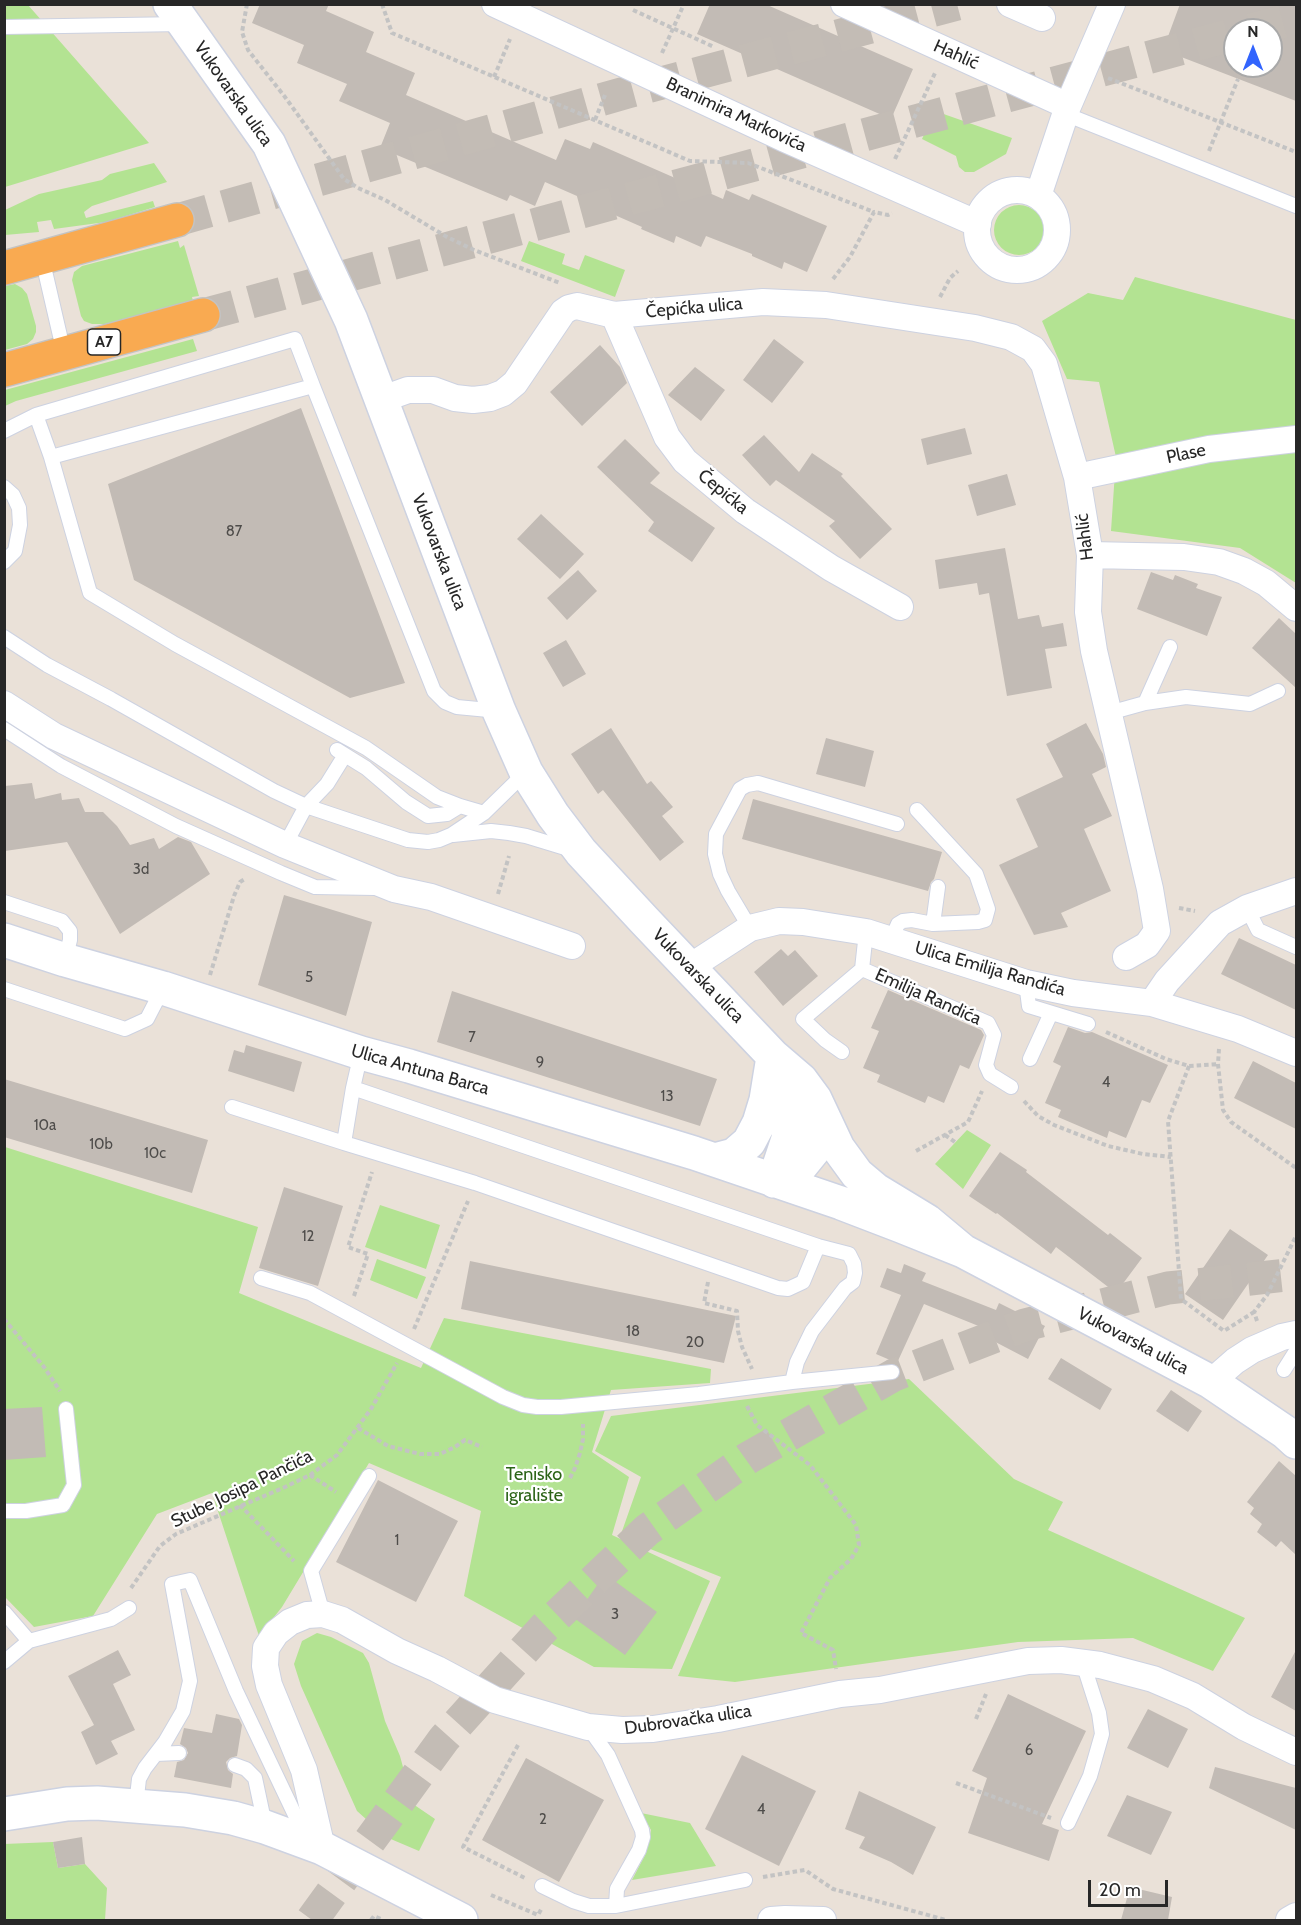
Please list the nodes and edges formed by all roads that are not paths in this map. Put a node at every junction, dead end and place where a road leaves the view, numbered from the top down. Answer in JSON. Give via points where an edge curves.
{"nodes":[{"id":1,"x":495,"y":4,"type":"edge"},
{"id":2,"x":844,"y":4,"type":"edge"},
{"id":3,"x":893,"y":4,"type":"edge"},
{"id":4,"x":1010,"y":4,"type":"edge"},
{"id":5,"x":1112,"y":4,"type":"edge"},
{"id":6,"x":177,"y":14,"type":"edge"},
{"id":7,"x":1042,"y":18,"type":"dead end"},
{"id":8,"x":4,"y":27,"type":"edge"},
{"id":9,"x":899,"y":29,"type":"junction"},
{"id":10,"x":1066,"y":110,"type":"junction"},
{"id":11,"x":1038,"y":196,"type":"junction"},
{"id":12,"x":1296,"y":206,"type":"edge"},
{"id":13,"x":177,"y":220,"type":"tunnel mouth"},
{"id":14,"x":978,"y":224,"type":"junction"},
{"id":15,"x":42,"y":258,"type":"junction"},
{"id":16,"x":4,"y":268,"type":"edge"},
{"id":17,"x":203,"y":315,"type":"tunnel mouth"},
{"id":18,"x":614,"y":315,"type":"junction"},
{"id":19,"x":64,"y":353,"type":"junction"},
{"id":20,"x":1044,"y":364,"type":"joint"},
{"id":21,"x":4,"y":370,"type":"edge"},
{"id":22,"x":313,"y":386,"type":"junction"},
{"id":23,"x":380,"y":400,"type":"junction"},
{"id":24,"x":36,"y":415,"type":"junction"},
{"id":25,"x":4,"y":431,"type":"edge"},
{"id":26,"x":1296,"y":439,"type":"edge"},
{"id":27,"x":51,"y":457,"type":"junction"},
{"id":28,"x":1077,"y":477,"type":"junction"},
{"id":29,"x":4,"y":487,"type":"edge"},
{"id":30,"x":1090,"y":555,"type":"junction"},
{"id":31,"x":4,"y":562,"type":"edge"},
{"id":32,"x":900,"y":607,"type":"dead end"},
{"id":33,"x":1296,"y":609,"type":"edge"},
{"id":34,"x":4,"y":637,"type":"edge"},
{"id":35,"x":1170,"y":647,"type":"dead end"},
{"id":36,"x":1278,"y":691,"type":"dead end"},
{"id":37,"x":1145,"y":703,"type":"junction"},
{"id":38,"x":4,"y":704,"type":"edge"},
{"id":39,"x":499,"y":711,"type":"junction"},
{"id":40,"x":1109,"y":713,"type":"junction"},
{"id":41,"x":4,"y":729,"type":"edge"},
{"id":42,"x":526,"y":772,"type":"junction"},
{"id":43,"x":306,"y":806,"type":"junction"},
{"id":44,"x":460,"y":806,"type":"junction"},
{"id":45,"x":917,"y":810,"type":"dead end"},
{"id":46,"x":484,"y":813,"type":"junction"},
{"id":47,"x":897,"y":824,"type":"dead end"},
{"id":48,"x":451,"y":835,"type":"junction"},
{"id":49,"x":285,"y":845,"type":"junction"},
{"id":50,"x":581,"y":852,"type":"junction"},
{"id":51,"x":938,"y":887,"type":"dead end"},
{"id":52,"x":394,"y":889,"type":"junction"},
{"id":53,"x":1296,"y":891,"type":"edge"},
{"id":54,"x":4,"y":902,"type":"edge"},
{"id":55,"x":1247,"y":908,"type":"junction"},
{"id":56,"x":933,"y":924,"type":"junction"},
{"id":57,"x":750,"y":927,"type":"junction"},
{"id":58,"x":866,"y":932,"type":"junction"},
{"id":59,"x":4,"y":940,"type":"edge"},
{"id":60,"x":891,"y":940,"type":"junction"},
{"id":61,"x":572,"y":946,"type":"dead end"},
{"id":62,"x":1296,"y":946,"type":"edge"},
{"id":63,"x":1126,"y":957,"type":"dead end"},
{"id":64,"x":65,"y":960,"type":"junction"},
{"id":65,"x":690,"y":968,"type":"junction"},
{"id":66,"x":862,"y":969,"type":"junction"},
{"id":67,"x":1026,"y":983,"type":"junction"},
{"id":68,"x":163,"y":988,"type":"junction"},
{"id":69,"x":4,"y":989,"type":"edge"},
{"id":70,"x":1152,"y":1003,"type":"junction"},
{"id":71,"x":1052,"y":1013,"type":"junction"},
{"id":72,"x":1088,"y":1024,"type":"road end"},
{"id":73,"x":842,"y":1052,"type":"dead end"},
{"id":74,"x":362,"y":1053,"type":"junction"},
{"id":75,"x":1296,"y":1053,"type":"edge"},
{"id":76,"x":773,"y":1056,"type":"junction"},
{"id":77,"x":1030,"y":1059,"type":"dead end"},
{"id":78,"x":1011,"y":1087,"type":"road end"},
{"id":79,"x":353,"y":1088,"type":"junction"},
{"id":80,"x":232,"y":1107,"type":"dead end"},
{"id":81,"x":822,"y":1114,"type":"junction"},
{"id":82,"x":344,"y":1143,"type":"junction"},
{"id":83,"x":714,"y":1160,"type":"junction"},
{"id":84,"x":774,"y":1181,"type":"junction"},
{"id":85,"x":819,"y":1246,"type":"junction"},
{"id":86,"x":963,"y":1251,"type":"junction"},
{"id":87,"x":261,"y":1278,"type":"dead end"},
{"id":88,"x":1296,"y":1334,"type":"edge"},
{"id":89,"x":1296,"y":1351,"type":"edge"},
{"id":90,"x":1284,"y":1370,"type":"dead end"},
{"id":91,"x":891,"y":1372,"type":"dead end"},
{"id":92,"x":792,"y":1382,"type":"junction"},
{"id":93,"x":1210,"y":1382,"type":"junction"},
{"id":94,"x":66,"y":1409,"type":"road end"},
{"id":95,"x":1296,"y":1442,"type":"edge"},
{"id":96,"x":369,"y":1476,"type":"dead end"},
{"id":97,"x":4,"y":1511,"type":"edge"},
{"id":98,"x":129,"y":1608,"type":"dead end"},
{"id":99,"x":4,"y":1612,"type":"edge"},
{"id":100,"x":323,"y":1614,"type":"junction"},
{"id":101,"x":29,"y":1641,"type":"junction"},
{"id":102,"x":5,"y":1660,"type":"edge"},
{"id":103,"x":1083,"y":1663,"type":"junction"},
{"id":104,"x":588,"y":1727,"type":"junction"},
{"id":105,"x":1296,"y":1752,"type":"edge"},
{"id":106,"x":179,"y":1753,"type":"dead end"},
{"id":107,"x":156,"y":1754,"type":"junction"},
{"id":108,"x":235,"y":1765,"type":"dead end"},
{"id":109,"x":136,"y":1805,"type":"junction"},
{"id":110,"x":5,"y":1814,"type":"edge"},
{"id":111,"x":1068,"y":1823,"type":"road end"},
{"id":112,"x":265,"y":1827,"type":"junction"},
{"id":113,"x":315,"y":1846,"type":"junction"},
{"id":114,"x":745,"y":1881,"type":"road end"},
{"id":115,"x":542,"y":1886,"type":"road end"},
{"id":116,"x":616,"y":1906,"type":"junction"},
{"id":117,"x":1296,"y":1916,"type":"edge"},
{"id":118,"x":460,"y":1920,"type":"edge"},
{"id":119,"x":771,"y":1920,"type":"edge"},
{"id":120,"x":823,"y":1920,"type":"edge"},
{"id":121,"x":1289,"y":1920,"type":"edge"}],
"edges":[{"from":1,"to":14,"type":"street","name":"Branimira Markovića"},
{"from":2,"to":9,"type":"street","name":"Hahlić"},
{"from":3,"to":9,"type":"street"},
{"from":4,"to":7,"type":"street"},
{"from":5,"to":10,"type":"street"},
{"from":6,"to":8,"type":"lane"},
{"from":6,"to":23,"type":"main road","name":"Vukovarska ulica","via":[[269,144],[351,320]]},
{"from":9,"to":10,"type":"street","name":"Hahlić"},
{"from":10,"to":11,"type":"street"},
{"from":10,"to":12,"type":"lane","name":"Hahlić"},
{"from":11,"to":14,"type":"street","via":[[1014,190],[1002,194],[991,200]]},
{"from":11,"to":14,"type":"street","via":[[1052,210],[1058,229],[1056,242],[1041,263],[1017,271],[992,262],[978,240]]},
{"from":13,"to":15,"type":"highway"},
{"from":15,"to":16,"type":"highway"},
{"from":15,"to":19,"type":"lane"},
{"from":17,"to":19,"type":"highway","number":"A7"},
{"from":18,"to":20,"type":"street","name":"Čepićka ulica","via":[[763,302],[826,305],[1011,337],[1033,349]]},
{"from":18,"to":23,"type":"street","name":"Čepićka ulica","via":[[577,306],[563,312],[515,382],[490,398],[473,400],[433,390],[408,390]]},
{"from":18,"to":32,"type":"street","name":"Čepićka","via":[[667,437],[685,461],[754,518]]},
{"from":19,"to":21,"type":"highway","number":"A7"},
{"from":20,"to":28,"type":"street","name":"Hahlić"},
{"from":22,"to":24,"type":"lane","via":[[295,339]]},
{"from":22,"to":27,"type":"lane"},
{"from":22,"to":39,"type":"lane","via":[[434,691],[457,707]]},
{"from":23,"to":39,"type":"main road","name":"Vukovarska ulica"},
{"from":24,"to":25,"type":"lane"},
{"from":24,"to":27,"type":"lane"},
{"from":26,"to":28,"type":"street","name":"Plase","via":[[1209,449]]},
{"from":27,"to":44,"type":"lane","via":[[90,593],[366,748],[437,797]]},
{"from":28,"to":30,"type":"street","name":"Hahlić"},
{"from":29,"to":31,"type":"lane","via":[[19,508],[21,525],[15,552]]},
{"from":30,"to":33,"type":"street","via":[[1184,557],[1219,562],[1266,583]]},
{"from":30,"to":40,"type":"street","name":"Hahlić","via":[[1088,612]]},
{"from":34,"to":43,"type":"lane","via":[[47,665],[274,792]]},
{"from":35,"to":37,"type":"lane"},
{"from":36,"to":37,"type":"lane","via":[[1250,704],[1186,697]]},
{"from":37,"to":40,"type":"lane"},
{"from":38,"to":49,"type":"street","via":[[54,736]]},
{"from":39,"to":42,"type":"main road","name":"Vukovarska ulica"},
{"from":40,"to":63,"type":"street","name":"Hahlić","via":[[1157,932],[1147,945]]},
{"from":41,"to":52,"type":"lane","via":[[61,766],[176,826],[315,887]]},
{"from":42,"to":46,"type":"lane"},
{"from":42,"to":50,"type":"main road","name":"Vukovarska ulica"},
{"from":43,"to":44,"type":"lane","via":[[327,784],[341,752],[428,816],[447,814]]},
{"from":43,"to":48,"type":"lane","via":[[408,840],[428,842]]},
{"from":43,"to":49,"type":"lane"},
{"from":44,"to":46,"type":"lane"},
{"from":45,"to":56,"type":"lane","name":"Emilija Randića","via":[[976,874],[988,909],[985,920],[978,922]]},
{"from":46,"to":48,"type":"lane"},
{"from":47,"to":57,"type":"lane","via":[[758,783],[740,789],[716,834],[714,854],[728,891]]},
{"from":48,"to":50,"type":"lane","via":[[509,833]]},
{"from":49,"to":52,"type":"street"},
{"from":50,"to":65,"type":"main road","name":"Vukovarska ulica"},
{"from":51,"to":56,"type":"lane"},
{"from":52,"to":61,"type":"street","via":[[431,897]]},
{"from":53,"to":55,"type":"street"},
{"from":54,"to":64,"type":"lane","via":[[62,921],[70,931]]},
{"from":55,"to":62,"type":"lane","via":[[1258,930]]},
{"from":55,"to":70,"type":"street","via":[[1220,923]]},
{"from":56,"to":60,"type":"lane","name":"Emilija Randića","via":[[903,921]]},
{"from":57,"to":58,"type":"street","name":"Ulica Emilija Randića","via":[[779,921],[803,922]]},
{"from":57,"to":65,"type":"street","name":"Ulica Emilija Randića"},
{"from":58,"to":60,"type":"street","name":"Ulica Emilija Randića"},
{"from":58,"to":66,"type":"lane","name":"Emilija Randića"},
{"from":59,"to":64,"type":"main road","name":"Ulica Antuna Barca"},
{"from":60,"to":67,"type":"street","name":"Ulica Emilija Randića"},
{"from":64,"to":68,"type":"main road","name":"Ulica Antuna Barca"},
{"from":65,"to":76,"type":"main road","name":"Vukovarska ulica"},
{"from":66,"to":73,"type":"lane","name":"Emilija Randića","via":[[803,1019]]},
{"from":66,"to":78,"type":"lane","name":"Emilija Randića","via":[[988,1023],[994,1035],[987,1065],[990,1074]]},
{"from":67,"to":70,"type":"street","name":"Ulica Emilija Randića"},
{"from":67,"to":71,"type":"lane","via":[[1029,1006]]},
{"from":68,"to":69,"type":"lane","via":[[147,1019],[125,1029]]},
{"from":68,"to":74,"type":"main road","name":"Ulica Antuna Barca"},
{"from":70,"to":75,"type":"street","name":"Ulica Emilija Randića","via":[[1238,1029]]},
{"from":71,"to":72,"type":"lane"},
{"from":71,"to":77,"type":"lane"},
{"from":74,"to":79,"type":"lane"},
{"from":74,"to":83,"type":"main road","name":"Ulica Antuna Barca"},
{"from":76,"to":81,"type":"main road","name":"Vukovarska ulica","via":[[801,1080]]},
{"from":76,"to":83,"type":"main road","via":[[766,1100],[749,1142],[734,1155]]},
{"from":76,"to":84,"type":"main road","name":"Vukovarska ulica","via":[[788,1094],[790,1113],[788,1139]]},
{"from":79,"to":82,"type":"lane"},
{"from":79,"to":85,"type":"lane"},
{"from":80,"to":82,"type":"lane"},
{"from":81,"to":84,"type":"main road","via":[[813,1151],[800,1167]]},
{"from":81,"to":86,"type":"main road","name":"Vukovarska ulica","via":[[838,1148],[857,1174],[927,1221]]},
{"from":82,"to":85,"type":"lane","via":[[475,1183],[778,1288],[788,1290],[803,1282]]},
{"from":83,"to":84,"type":"main road","name":"Ulica Antuna Barca"},
{"from":84,"to":86,"type":"main road","name":"Vukovarska ulica"},
{"from":85,"to":92,"type":"lane","via":[[849,1254],[855,1273],[853,1282],[812,1331]]},
{"from":86,"to":93,"type":"main road","name":"Vukovarska ulica"},
{"from":87,"to":92,"type":"lane","via":[[310,1293],[523,1405],[579,1405]]},
{"from":88,"to":93,"type":"street","via":[[1252,1350]]},
{"from":89,"to":90,"type":"lane"},
{"from":91,"to":92,"type":"lane"},
{"from":93,"to":95,"type":"main road","name":"Vukovarska ulica"},
{"from":94,"to":97,"type":"lane","via":[[74,1485],[63,1505]]},
{"from":96,"to":100,"type":"lane","via":[[311,1571]]},
{"from":98,"to":101,"type":"lane","via":[[111,1618]]},
{"from":99,"to":101,"type":"lane"},
{"from":100,"to":104,"type":"street","name":"Dubrovačka ulica","via":[[342,1620],[495,1700]]},
{"from":100,"to":113,"type":"street","via":[[307,1615],[276,1633],[266,1648],[265,1666],[304,1770]]},
{"from":101,"to":102,"type":"lane"},
{"from":103,"to":104,"type":"street","name":"Dubrovačka ulica","via":[[1028,1661],[653,1729]]},
{"from":103,"to":105,"type":"street","name":"Dubrovačka ulica","via":[[1153,1679]]},
{"from":103,"to":111,"type":"lane","via":[[1102,1734],[1090,1776]]},
{"from":104,"to":116,"type":"lane","via":[[608,1755],[642,1830],[639,1850],[617,1889]]},
{"from":106,"to":107,"type":"lane"},
{"from":107,"to":109,"type":"lane","via":[[139,1779]]},
{"from":107,"to":113,"type":"lane","via":[[183,1711],[190,1681],[172,1584],[190,1580],[236,1690]]},
{"from":108,"to":112,"type":"lane","via":[[255,1778]]},
{"from":109,"to":110,"type":"main road","via":[[67,1804]]},
{"from":109,"to":112,"type":"main road","via":[[233,1818]]},
{"from":112,"to":113,"type":"main road"},
{"from":113,"to":118,"type":"main road"},
{"from":114,"to":116,"type":"lane"},
{"from":115,"to":116,"type":"lane","via":[[581,1903]]},
{"from":117,"to":121,"type":"street"},
{"from":119,"to":120,"type":"street"}]}
